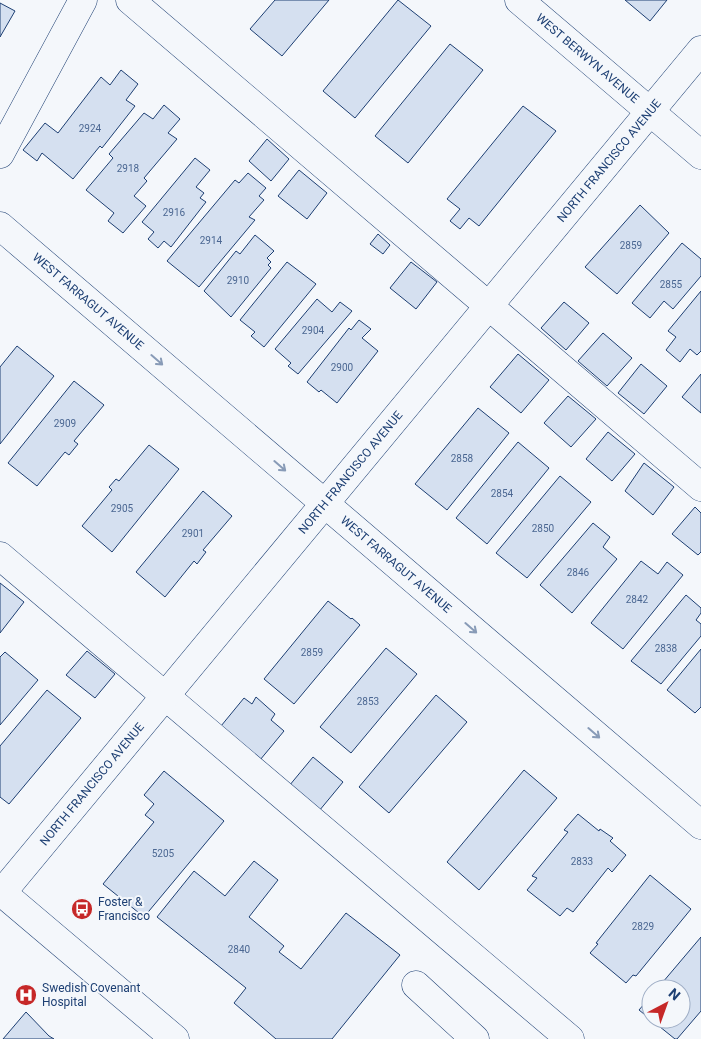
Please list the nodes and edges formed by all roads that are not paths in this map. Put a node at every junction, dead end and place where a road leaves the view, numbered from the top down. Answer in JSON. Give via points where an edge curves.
{"nodes":[{"id":1,"x":83,"y":0,"type":"edge"},
{"id":2,"x":130,"y":0,"type":"edge"},
{"id":3,"x":519,"y":0,"type":"edge"},
{"id":4,"x":701,"y":50,"type":"edge"},
{"id":5,"x":650,"y":112,"type":"junction"},
{"id":6,"x":0,"y":154,"type":"edge"},
{"id":7,"x":701,"y":155,"type":"edge"},
{"id":8,"x":0,"y":226,"type":"edge"},
{"id":9,"x":489,"y":306,"type":"junction"},
{"id":10,"x":701,"y":487,"type":"edge"},
{"id":11,"x":325,"y":504,"type":"junction"},
{"id":12,"x":0,"y":556,"type":"edge"},
{"id":13,"x":166,"y":696,"type":"junction"},
{"id":14,"x":701,"y":825,"type":"edge"},
{"id":15,"x":1,"y":893,"type":"edge"},
{"id":16,"x":416,"y":985,"type":"dead end"},
{"id":17,"x":553,"y":1034,"type":"edge"},
{"id":18,"x":174,"y":1039,"type":"edge"},
{"id":19,"x":475,"y":1039,"type":"edge"}],
"edges":[{"from":1,"to":6,"type":"street"},
{"from":2,"to":9,"type":"street"},
{"from":3,"to":5,"type":"street","name":"WEST BERWYN AVENUE"},
{"from":4,"to":5,"type":"street","name":"NORTH FRANCISCO AVENUE"},
{"from":5,"to":7,"type":"street","name":"WEST BERWYN AVENUE"},
{"from":5,"to":9,"type":"street","name":"NORTH FRANCISCO AVENUE"},
{"from":8,"to":11,"type":"street","name":"WEST FARRAGUT AVENUE","one_way":true},
{"from":9,"to":10,"type":"street"},
{"from":9,"to":11,"type":"street","name":"NORTH FRANCISCO AVENUE"},
{"from":11,"to":13,"type":"street","name":"NORTH FRANCISCO AVENUE"},
{"from":11,"to":14,"type":"street","name":"WEST FARRAGUT AVENUE","one_way":true},
{"from":12,"to":13,"type":"street"},
{"from":13,"to":15,"type":"street","name":"NORTH FRANCISCO AVENUE"},
{"from":13,"to":17,"type":"street"},
{"from":15,"to":18,"type":"street"},
{"from":16,"to":19,"type":"street"}]}
